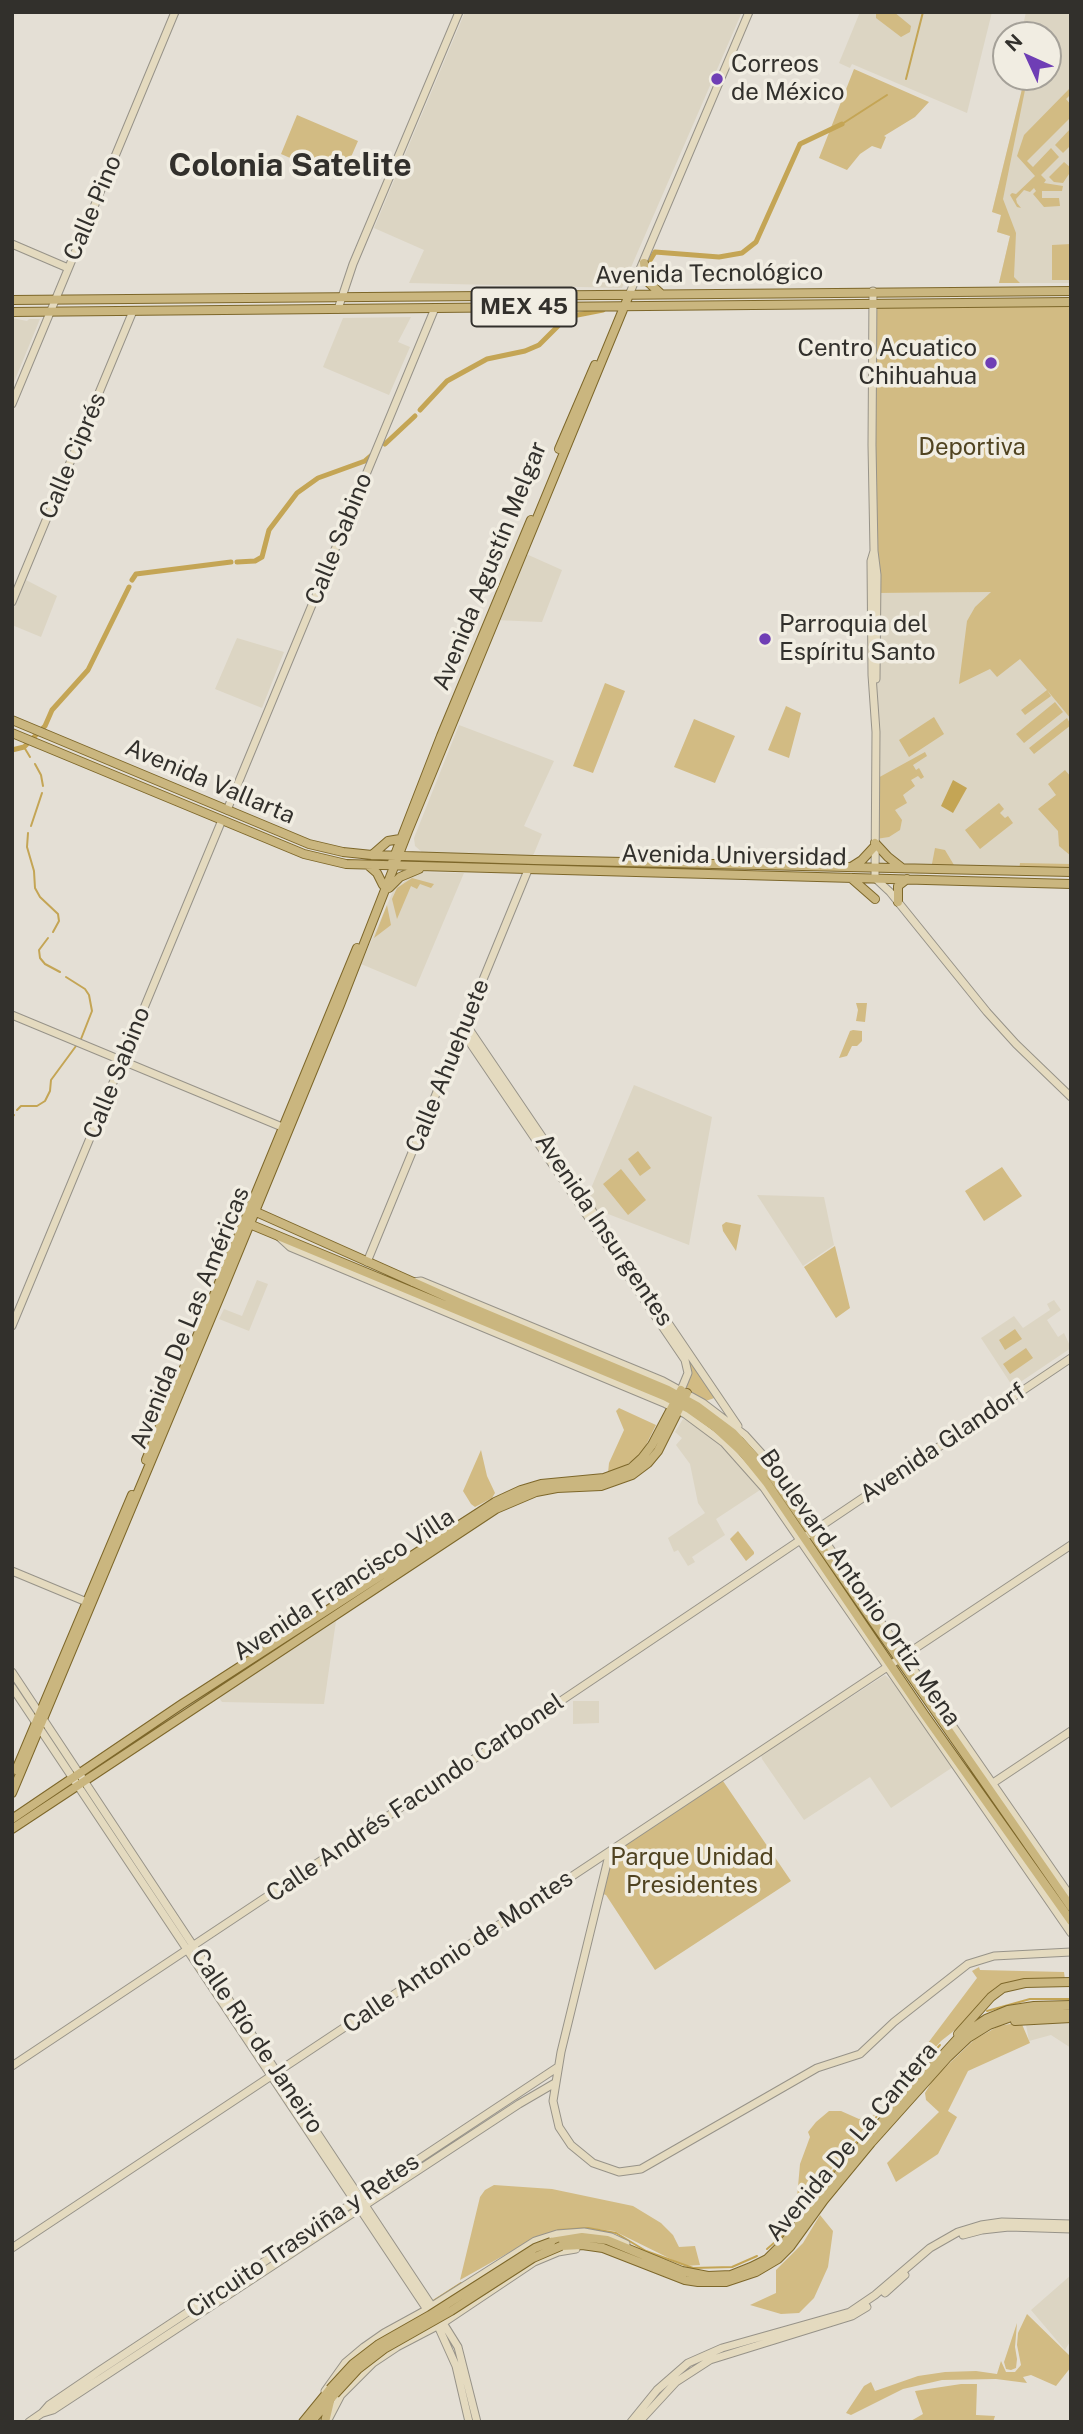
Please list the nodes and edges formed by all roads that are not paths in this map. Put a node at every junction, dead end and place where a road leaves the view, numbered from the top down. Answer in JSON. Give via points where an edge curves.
{"nodes":[{"id":1,"x":174,"y":12,"type":"edge"},
{"id":2,"x":459,"y":12,"type":"edge"},
{"id":3,"x":749,"y":12,"type":"edge"},
{"id":4,"x":12,"y":244,"type":"edge"},
{"id":5,"x":644,"y":262,"type":"junction"},
{"id":6,"x":68,"y":268,"type":"junction"},
{"id":7,"x":873,"y":291,"type":"junction"},
{"id":8,"x":1071,"y":291,"type":"edge"},
{"id":9,"x":660,"y":293,"type":"junction"},
{"id":10,"x":629,"y":295,"type":"junction"},
{"id":11,"x":341,"y":297,"type":"junction"},
{"id":12,"x":12,"y":300,"type":"edge"},
{"id":13,"x":56,"y":300,"type":"junction"},
{"id":14,"x":1071,"y":302,"type":"edge"},
{"id":15,"x":873,"y":303,"type":"junction"},
{"id":16,"x":606,"y":307,"type":"junction"},
{"id":17,"x":622,"y":307,"type":"junction"},
{"id":18,"x":435,"y":308,"type":"junction"},
{"id":19,"x":338,"y":309,"type":"junction"},
{"id":20,"x":51,"y":311,"type":"junction"},
{"id":21,"x":133,"y":311,"type":"junction"},
{"id":22,"x":12,"y":312,"type":"edge"},
{"id":23,"x":614,"y":317,"type":"junction"},
{"id":24,"x":12,"y":404,"type":"edge"},
{"id":25,"x":12,"y":602,"type":"edge"},
{"id":26,"x":12,"y":720,"type":"edge"},
{"id":27,"x":12,"y":733,"type":"edge"},
{"id":28,"x":227,"y":810,"type":"junction"},
{"id":29,"x":222,"y":820,"type":"junction"},
{"id":30,"x":408,"y":831,"type":"junction"},
{"id":31,"x":400,"y":839,"type":"junction"},
{"id":32,"x":875,"y":844,"type":"junction"},
{"id":33,"x":372,"y":855,"type":"junction"},
{"id":34,"x":397,"y":855,"type":"junction"},
{"id":35,"x":421,"y":856,"type":"junction"},
{"id":36,"x":369,"y":866,"type":"junction"},
{"id":37,"x":393,"y":866,"type":"junction"},
{"id":38,"x":424,"y":867,"type":"junction"},
{"id":39,"x":851,"y":867,"type":"junction"},
{"id":40,"x":875,"y":868,"type":"junction"},
{"id":41,"x":902,"y":869,"type":"junction"},
{"id":42,"x":528,"y":870,"type":"junction"},
{"id":43,"x":1071,"y":872,"type":"edge"},
{"id":44,"x":851,"y":878,"type":"junction"},
{"id":45,"x":875,"y":878,"type":"junction"},
{"id":46,"x":907,"y":879,"type":"junction"},
{"id":47,"x":1071,"y":884,"type":"edge"},
{"id":48,"x":385,"y":888,"type":"junction"},
{"id":49,"x":875,"y":899,"type":"dead end"},
{"id":50,"x":898,"y":902,"type":"junction"},
{"id":51,"x":12,"y":1015,"type":"edge"},
{"id":52,"x":464,"y":1027,"type":"junction"},
{"id":53,"x":122,"y":1061,"type":"junction"},
{"id":54,"x":1071,"y":1097,"type":"edge"},
{"id":55,"x":282,"y":1127,"type":"junction"},
{"id":56,"x":248,"y":1217,"type":"junction"},
{"id":57,"x":269,"y":1218,"type":"junction"},
{"id":58,"x":265,"y":1230,"type":"junction"},
{"id":59,"x":278,"y":1236,"type":"junction"},
{"id":60,"x":367,"y":1262,"type":"junction"},
{"id":61,"x":413,"y":1282,"type":"junction"},
{"id":62,"x":12,"y":1326,"type":"edge"},
{"id":63,"x":1071,"y":1358,"type":"edge"},
{"id":64,"x":680,"y":1403,"type":"junction"},
{"id":65,"x":745,"y":1435,"type":"junction"},
{"id":66,"x":807,"y":1534,"type":"junction"},
{"id":67,"x":1071,"y":1545,"type":"edge"},
{"id":68,"x":12,"y":1572,"type":"edge"},
{"id":69,"x":89,"y":1603,"type":"junction"},
{"id":70,"x":894,"y":1661,"type":"junction"},
{"id":71,"x":12,"y":1672,"type":"edge"},
{"id":72,"x":12,"y":1687,"type":"edge"},
{"id":73,"x":40,"y":1721,"type":"junction"},
{"id":74,"x":1071,"y":1731,"type":"edge"},
{"id":75,"x":76,"y":1776,"type":"junction"},
{"id":76,"x":12,"y":1779,"type":"edge"},
{"id":77,"x":82,"y":1784,"type":"junction"},
{"id":78,"x":990,"y":1786,"type":"junction"},
{"id":79,"x":12,"y":1793,"type":"edge"},
{"id":80,"x":12,"y":1818,"type":"edge"},
{"id":81,"x":12,"y":1829,"type":"edge"},
{"id":82,"x":610,"y":1850,"type":"junction"},
{"id":83,"x":1027,"y":1865,"type":"junction"},
{"id":84,"x":1071,"y":1897,"type":"edge"},
{"id":85,"x":1071,"y":1908,"type":"edge"},
{"id":86,"x":1071,"y":1920,"type":"edge"},
{"id":87,"x":1071,"y":1933,"type":"edge"},
{"id":88,"x":190,"y":1948,"type":"junction"},
{"id":89,"x":1071,"y":1952,"type":"edge"},
{"id":90,"x":1071,"y":1982,"type":"edge"},
{"id":91,"x":1071,"y":2005,"type":"edge"},
{"id":92,"x":1071,"y":2013,"type":"edge"},
{"id":93,"x":1071,"y":2018,"type":"edge"},
{"id":94,"x":998,"y":2021,"type":"junction"},
{"id":95,"x":949,"y":2046,"type":"junction"},
{"id":96,"x":12,"y":2066,"type":"edge"},
{"id":97,"x":558,"y":2067,"type":"junction"},
{"id":98,"x":274,"y":2074,"type":"junction"},
{"id":99,"x":555,"y":2083,"type":"junction"},
{"id":100,"x":357,"y":2199,"type":"junction"},
{"id":101,"x":363,"y":2207,"type":"junction"},
{"id":102,"x":1071,"y":2224,"type":"edge"},
{"id":103,"x":1071,"y":2230,"type":"edge"},
{"id":104,"x":12,"y":2248,"type":"edge"},
{"id":105,"x":638,"y":2253,"type":"junction"},
{"id":106,"x":621,"y":2254,"type":"junction"},
{"id":107,"x":521,"y":2277,"type":"dead end"},
{"id":108,"x":699,"y":2279,"type":"junction"},
{"id":109,"x":494,"y":2288,"type":"junction"},
{"id":110,"x":456,"y":2291,"type":"junction"},
{"id":111,"x":429,"y":2308,"type":"junction"},
{"id":112,"x":465,"y":2309,"type":"junction"},
{"id":113,"x":440,"y":2324,"type":"junction"},
{"id":114,"x":399,"y":2325,"type":"junction"},
{"id":115,"x":413,"y":2338,"type":"junction"},
{"id":116,"x":332,"y":2394,"type":"junction"},
{"id":117,"x":315,"y":2407,"type":"junction"},
{"id":118,"x":42,"y":2413,"type":"junction"},
{"id":119,"x":29,"y":2422,"type":"edge"},
{"id":120,"x":303,"y":2422,"type":"edge"},
{"id":121,"x":311,"y":2422,"type":"edge"},
{"id":122,"x":326,"y":2422,"type":"edge"},
{"id":123,"x":470,"y":2422,"type":"edge"},
{"id":124,"x":477,"y":2422,"type":"edge"},
{"id":125,"x":631,"y":2422,"type":"edge"},
{"id":126,"x":639,"y":2422,"type":"edge"}],
"edges":[{"from":1,"to":6,"type":"street","name":"Calle Pino"},
{"from":2,"to":11,"type":"street"},
{"from":3,"to":5,"type":"street","name":"Avenida Agustín Melgar"},
{"from":4,"to":6,"type":"street"},
{"from":5,"to":9,"type":"main road","via":[[647,281]]},
{"from":5,"to":10,"type":"street","name":"Avenida Agustín Melgar"},
{"from":6,"to":13,"type":"street","name":"Calle Pino"},
{"from":7,"to":8,"type":"main road","name":"Avenida Tecnológico","number":"MEX 45"},
{"from":7,"to":9,"type":"main road","name":"Avenida Tecnológico","number":"MEX 45"},
{"from":7,"to":15,"type":"street"},
{"from":9,"to":10,"type":"main road","name":"Avenida Tecnológico","number":"MEX 45"},
{"from":10,"to":11,"type":"main road","name":"Avenida Tecnológico","number":"MEX 45"},
{"from":10,"to":17,"type":"main road","name":"Avenida Agustín Melgar"},
{"from":11,"to":13,"type":"main road","name":"Avenida Tecnológico","number":"MEX 45"},
{"from":11,"to":19,"type":"street"},
{"from":12,"to":13,"type":"main road","name":"Avenida Tecnológico","number":"MEX 45"},
{"from":13,"to":20,"type":"street","name":"Calle Pino"},
{"from":14,"to":15,"type":"main road","name":"Avenida Tecnológico","number":"MEX 45"},
{"from":15,"to":17,"type":"main road","name":"Avenida Tecnológico","number":"MEX 45"},
{"from":15,"to":32,"type":"street","via":[[878,633]]},
{"from":16,"to":17,"type":"main road","name":"Avenida Tecnológico","number":"MEX 45"},
{"from":16,"to":18,"type":"main road","name":"Avenida Tecnológico","number":"MEX 45"},
{"from":16,"to":23,"type":"main road"},
{"from":17,"to":23,"type":"main road","name":"Avenida Agustín Melgar"},
{"from":17,"to":30,"type":"main road","name":"Avenida Agustín Melgar"},
{"from":18,"to":19,"type":"main road","name":"Avenida Tecnológico","number":"MEX 45"},
{"from":18,"to":28,"type":"street","name":"Calle Sabino"},
{"from":19,"to":21,"type":"main road","name":"Avenida Tecnológico","number":"MEX 45"},
{"from":20,"to":21,"type":"main road","name":"Avenida Tecnológico","number":"MEX 45"},
{"from":20,"to":22,"type":"main road","name":"Avenida Tecnológico","number":"MEX 45"},
{"from":20,"to":24,"type":"street","name":"Calle Pino"},
{"from":21,"to":25,"type":"street","name":"Calle Ciprés"},
{"from":23,"to":31,"type":"main road","name":"Avenida Agustín Melgar"},
{"from":26,"to":28,"type":"main road","name":"Avenida Vallarta"},
{"from":27,"to":29,"type":"main road","name":"Avenida Vallarta"},
{"from":28,"to":33,"type":"main road","name":"Avenida Vallarta","via":[[309,844]]},
{"from":29,"to":36,"type":"main road","name":"Avenida Vallarta","via":[[303,854]]},
{"from":29,"to":53,"type":"street","name":"Calle Sabino"},
{"from":30,"to":34,"type":"main road","name":"Avenida Agustín Melgar"},
{"from":30,"to":35,"type":"main road","via":[[411,846]]},
{"from":31,"to":33,"type":"main road","via":[[388,841]]},
{"from":31,"to":34,"type":"main road","name":"Avenida Agustín Melgar"},
{"from":32,"to":39,"type":"main road"},
{"from":32,"to":40,"type":"street"},
{"from":32,"to":41,"type":"main road"},
{"from":33,"to":34,"type":"main road","name":"Avenida Vallarta"},
{"from":34,"to":35,"type":"main road","name":"Avenida Universidad"},
{"from":34,"to":37,"type":"main road","name":"Avenida De Las Américas"},
{"from":35,"to":39,"type":"main road","name":"Avenida Universidad"},
{"from":36,"to":37,"type":"main road","name":"Avenida Vallarta"},
{"from":36,"to":48,"type":"main road"},
{"from":37,"to":38,"type":"main road","name":"Avenida Universidad"},
{"from":37,"to":48,"type":"main road","name":"Avenida De Las Américas"},
{"from":38,"to":42,"type":"main road","name":"Avenida Universidad"},
{"from":38,"to":48,"type":"main road"},
{"from":39,"to":40,"type":"main road","name":"Avenida Universidad"},
{"from":40,"to":41,"type":"main road","name":"Avenida Universidad"},
{"from":40,"to":45,"type":"street"},
{"from":41,"to":43,"type":"main road","name":"Avenida Universidad"},
{"from":42,"to":44,"type":"main road","name":"Avenida Universidad"},
{"from":42,"to":52,"type":"street","name":"Calle Ahuehuete"},
{"from":44,"to":45,"type":"main road","name":"Avenida Universidad"},
{"from":44,"to":49,"type":"main road"},
{"from":45,"to":46,"type":"main road","name":"Avenida Universidad"},
{"from":45,"to":50,"type":"street"},
{"from":46,"to":47,"type":"main road","name":"Avenida Universidad"},
{"from":46,"to":50,"type":"main road","via":[[898,886]]},
{"from":48,"to":55,"type":"main road","name":"Avenida De Las Américas"},
{"from":48,"to":56,"type":"main road","name":"Avenida De Las Américas"},
{"from":50,"to":54,"type":"street","via":[[987,1012]]},
{"from":51,"to":53,"type":"street"},
{"from":52,"to":60,"type":"street","name":"Calle Ahuehuete"},
{"from":52,"to":64,"type":"street","name":"Avenida Insurgentes","via":[[685,1360],[688,1373]]},
{"from":52,"to":65,"type":"street","name":"Avenida Insurgentes"},
{"from":53,"to":55,"type":"street"},
{"from":53,"to":62,"type":"street","name":"Calle Sabino"},
{"from":55,"to":56,"type":"main road","name":"Avenida De Las Américas"},
{"from":56,"to":57,"type":"main road","name":"Boulevard Antonio Ortiz Mena"},
{"from":56,"to":58,"type":"main road","name":"Boulevard Antonio Ortiz Mena"},
{"from":56,"to":69,"type":"main road","name":"Avenida De Las Américas"},
{"from":57,"to":58,"type":"main road"},
{"from":57,"to":60,"type":"main road","name":"Boulevard Antonio Ortiz Mena"},
{"from":58,"to":59,"type":"main road","name":"Boulevard Antonio Ortiz Mena"},
{"from":59,"to":64,"type":"main road","name":"Boulevard Antonio Ortiz Mena"},
{"from":59,"to":64,"type":"street","via":[[290,1247],[523,1344]]},
{"from":60,"to":61,"type":"main road","name":"Boulevard Antonio Ortiz Mena"},
{"from":61,"to":64,"type":"main road","name":"Boulevard Antonio Ortiz Mena"},
{"from":61,"to":64,"type":"street","via":[[421,1281],[490,1309]]},
{"from":63,"to":66,"type":"street","name":"Avenida Glandorf"},
{"from":64,"to":65,"type":"street","via":[[721,1415]]},
{"from":64,"to":66,"type":"street","via":[[724,1443]]},
{"from":64,"to":66,"type":"main road","name":"Boulevard Antonio Ortiz Mena","via":[[749,1460]]},
{"from":64,"to":66,"type":"main road","name":"Boulevard Antonio Ortiz Mena","via":[[713,1417],[751,1451]]},
{"from":64,"to":75,"type":"main road","name":"Avenida Francisco Villa","via":[[631,1468],[604,1478],[541,1483],[495,1502]]},
{"from":64,"to":77,"type":"main road","name":"Avenida Francisco Villa","via":[[653,1457],[627,1479],[536,1492],[496,1509]]},
{"from":65,"to":66,"type":"street","via":[[774,1466]]},
{"from":66,"to":70,"type":"main road","name":"Boulevard Antonio Ortiz Mena"},
{"from":66,"to":70,"type":"main road","name":"Boulevard Antonio Ortiz Mena","via":[[848,1582]]},
{"from":66,"to":88,"type":"street","name":"Calle Andrés Facundo Carbonel"},
{"from":67,"to":70,"type":"street"},
{"from":68,"to":69,"type":"street"},
{"from":69,"to":73,"type":"main road","name":"Avenida De Las Américas"},
{"from":70,"to":78,"type":"main road","name":"Boulevard Antonio Ortiz Mena","via":[[930,1700]]},
{"from":70,"to":82,"type":"street","name":"Calle Antonio de Montes"},
{"from":70,"to":83,"type":"main road","name":"Boulevard Antonio Ortiz Mena"},
{"from":71,"to":73,"type":"street","name":"Calle Río de Janeiro"},
{"from":72,"to":73,"type":"street","name":"Calle Río de Janeiro"},
{"from":73,"to":75,"type":"street","name":"Calle Río de Janeiro"},
{"from":73,"to":76,"type":"main road","name":"Avenida De Las Américas"},
{"from":73,"to":79,"type":"main road","name":"Avenida De Las Américas"},
{"from":74,"to":78,"type":"street"},
{"from":75,"to":77,"type":"street","name":"Calle Río de Janeiro"},
{"from":75,"to":80,"type":"main road","name":"Avenida Francisco Villa"},
{"from":77,"to":81,"type":"main road","name":"Avenida Francisco Villa"},
{"from":77,"to":88,"type":"street","name":"Calle Río de Janeiro"},
{"from":78,"to":84,"type":"street"},
{"from":78,"to":85,"type":"main road","name":"Boulevard Antonio Ortiz Mena"},
{"from":82,"to":97,"type":"street"},
{"from":82,"to":98,"type":"street","name":"Calle Antonio de Montes"},
{"from":83,"to":86,"type":"main road","name":"Boulevard Antonio Ortiz Mena"},
{"from":83,"to":87,"type":"street"},
{"from":88,"to":96,"type":"street","name":"Calle Andrés Facundo Carbonel"},
{"from":88,"to":98,"type":"street","name":"Calle Río de Janeiro"},
{"from":89,"to":99,"type":"street","via":[[994,1956],[968,1964],[860,2054],[817,2068],[631,2172],[593,2163],[571,2145],[555,2114]]},
{"from":90,"to":95,"type":"main road","via":[[1003,1988]]},
{"from":91,"to":95,"type":"main road","name":"Avenida De La Cantera","via":[[996,2014]]},
{"from":92,"to":94,"type":"main road","name":"Avenida De La Cantera","via":[[1036,2012]]},
{"from":93,"to":94,"type":"main road"},
{"from":94,"to":108,"type":"main road","name":"Avenida De La Cantera","via":[[958,2047],[906,2102],[778,2259],[734,2280]]},
{"from":95,"to":108,"type":"main road","name":"Avenida De La Cantera","via":[[779,2248],[759,2264]]},
{"from":97,"to":99,"type":"street"},
{"from":97,"to":100,"type":"street","name":"Circuito Trasviña y Retes"},
{"from":98,"to":100,"type":"street","name":"Calle Río de Janeiro"},
{"from":98,"to":104,"type":"street","name":"Calle Antonio de Montes"},
{"from":99,"to":101,"type":"street","name":"Circuito Trasviña y Retes"},
{"from":100,"to":101,"type":"street","name":"Calle Río de Janeiro"},
{"from":100,"to":118,"type":"street","name":"Circuito Trasviña y Retes","via":[[48,2404]]},
{"from":101,"to":111,"type":"street","name":"Calle Río de Janeiro"},
{"from":101,"to":118,"type":"street","name":"Circuito Trasviña y Retes"},
{"from":102,"to":125,"type":"street","via":[[1002,2222],[958,2232],[930,2248],[850,2312],[722,2348],[688,2363],[657,2390]]},
{"from":103,"to":126,"type":"street","via":[[1009,2227],[957,2238],[852,2316],[723,2354],[692,2370]]},
{"from":105,"to":108,"type":"main road","name":"Avenida De La Cantera"},
{"from":105,"to":110,"type":"street","name":"Avenida De La Cantera","via":[[598,2234],[557,2234],[525,2247]]},
{"from":105,"to":116,"type":"main road","name":"Avenida De La Cantera","bridge":true,"via":[[590,2237],[562,2238],[535,2248],[379,2344],[353,2364]]},
{"from":106,"to":108,"type":"main road","name":"Avenida De La Cantera","via":[[685,2280]]},
{"from":106,"to":109,"type":"street","name":"Avenida De La Cantera","via":[[585,2249],[558,2252]]},
{"from":106,"to":116,"type":"main road","name":"Avenida De La Cantera","bridge":true,"via":[[591,2245],[561,2246],[533,2258],[384,2348]]},
{"from":107,"to":109,"type":"street"},
{"from":109,"to":112,"type":"street","name":"Avenida De La Cantera"},
{"from":110,"to":111,"type":"street","name":"Avenida De La Cantera"},
{"from":110,"to":112,"type":"street","via":[[453,2305]]},
{"from":111,"to":113,"type":"street","name":"Calle Río de Janeiro"},
{"from":111,"to":114,"type":"street","name":"Avenida De La Cantera"},
{"from":112,"to":113,"type":"street","name":"Avenida De La Cantera"},
{"from":113,"to":115,"type":"street","name":"Avenida De La Cantera"},
{"from":113,"to":123,"type":"street","name":"Calle Río de Janeiro"},
{"from":113,"to":124,"type":"street","name":"Calle Río de Janeiro","via":[[458,2347]]},
{"from":114,"to":115,"type":"street","via":[[416,2327]]},
{"from":114,"to":117,"type":"street","name":"Avenida De La Cantera","via":[[345,2363]]},
{"from":115,"to":122,"type":"street","name":"Avenida De La Cantera","via":[[358,2376]]},
{"from":116,"to":117,"type":"main road","name":"Avenida De La Cantera"},
{"from":116,"to":121,"type":"main road","name":"Avenida De La Cantera"},
{"from":116,"to":122,"type":"main road"},
{"from":117,"to":120,"type":"main road","name":"Avenida De La Cantera"},
{"from":118,"to":119,"type":"street","name":"Circuito Trasviña y Retes"}]}
